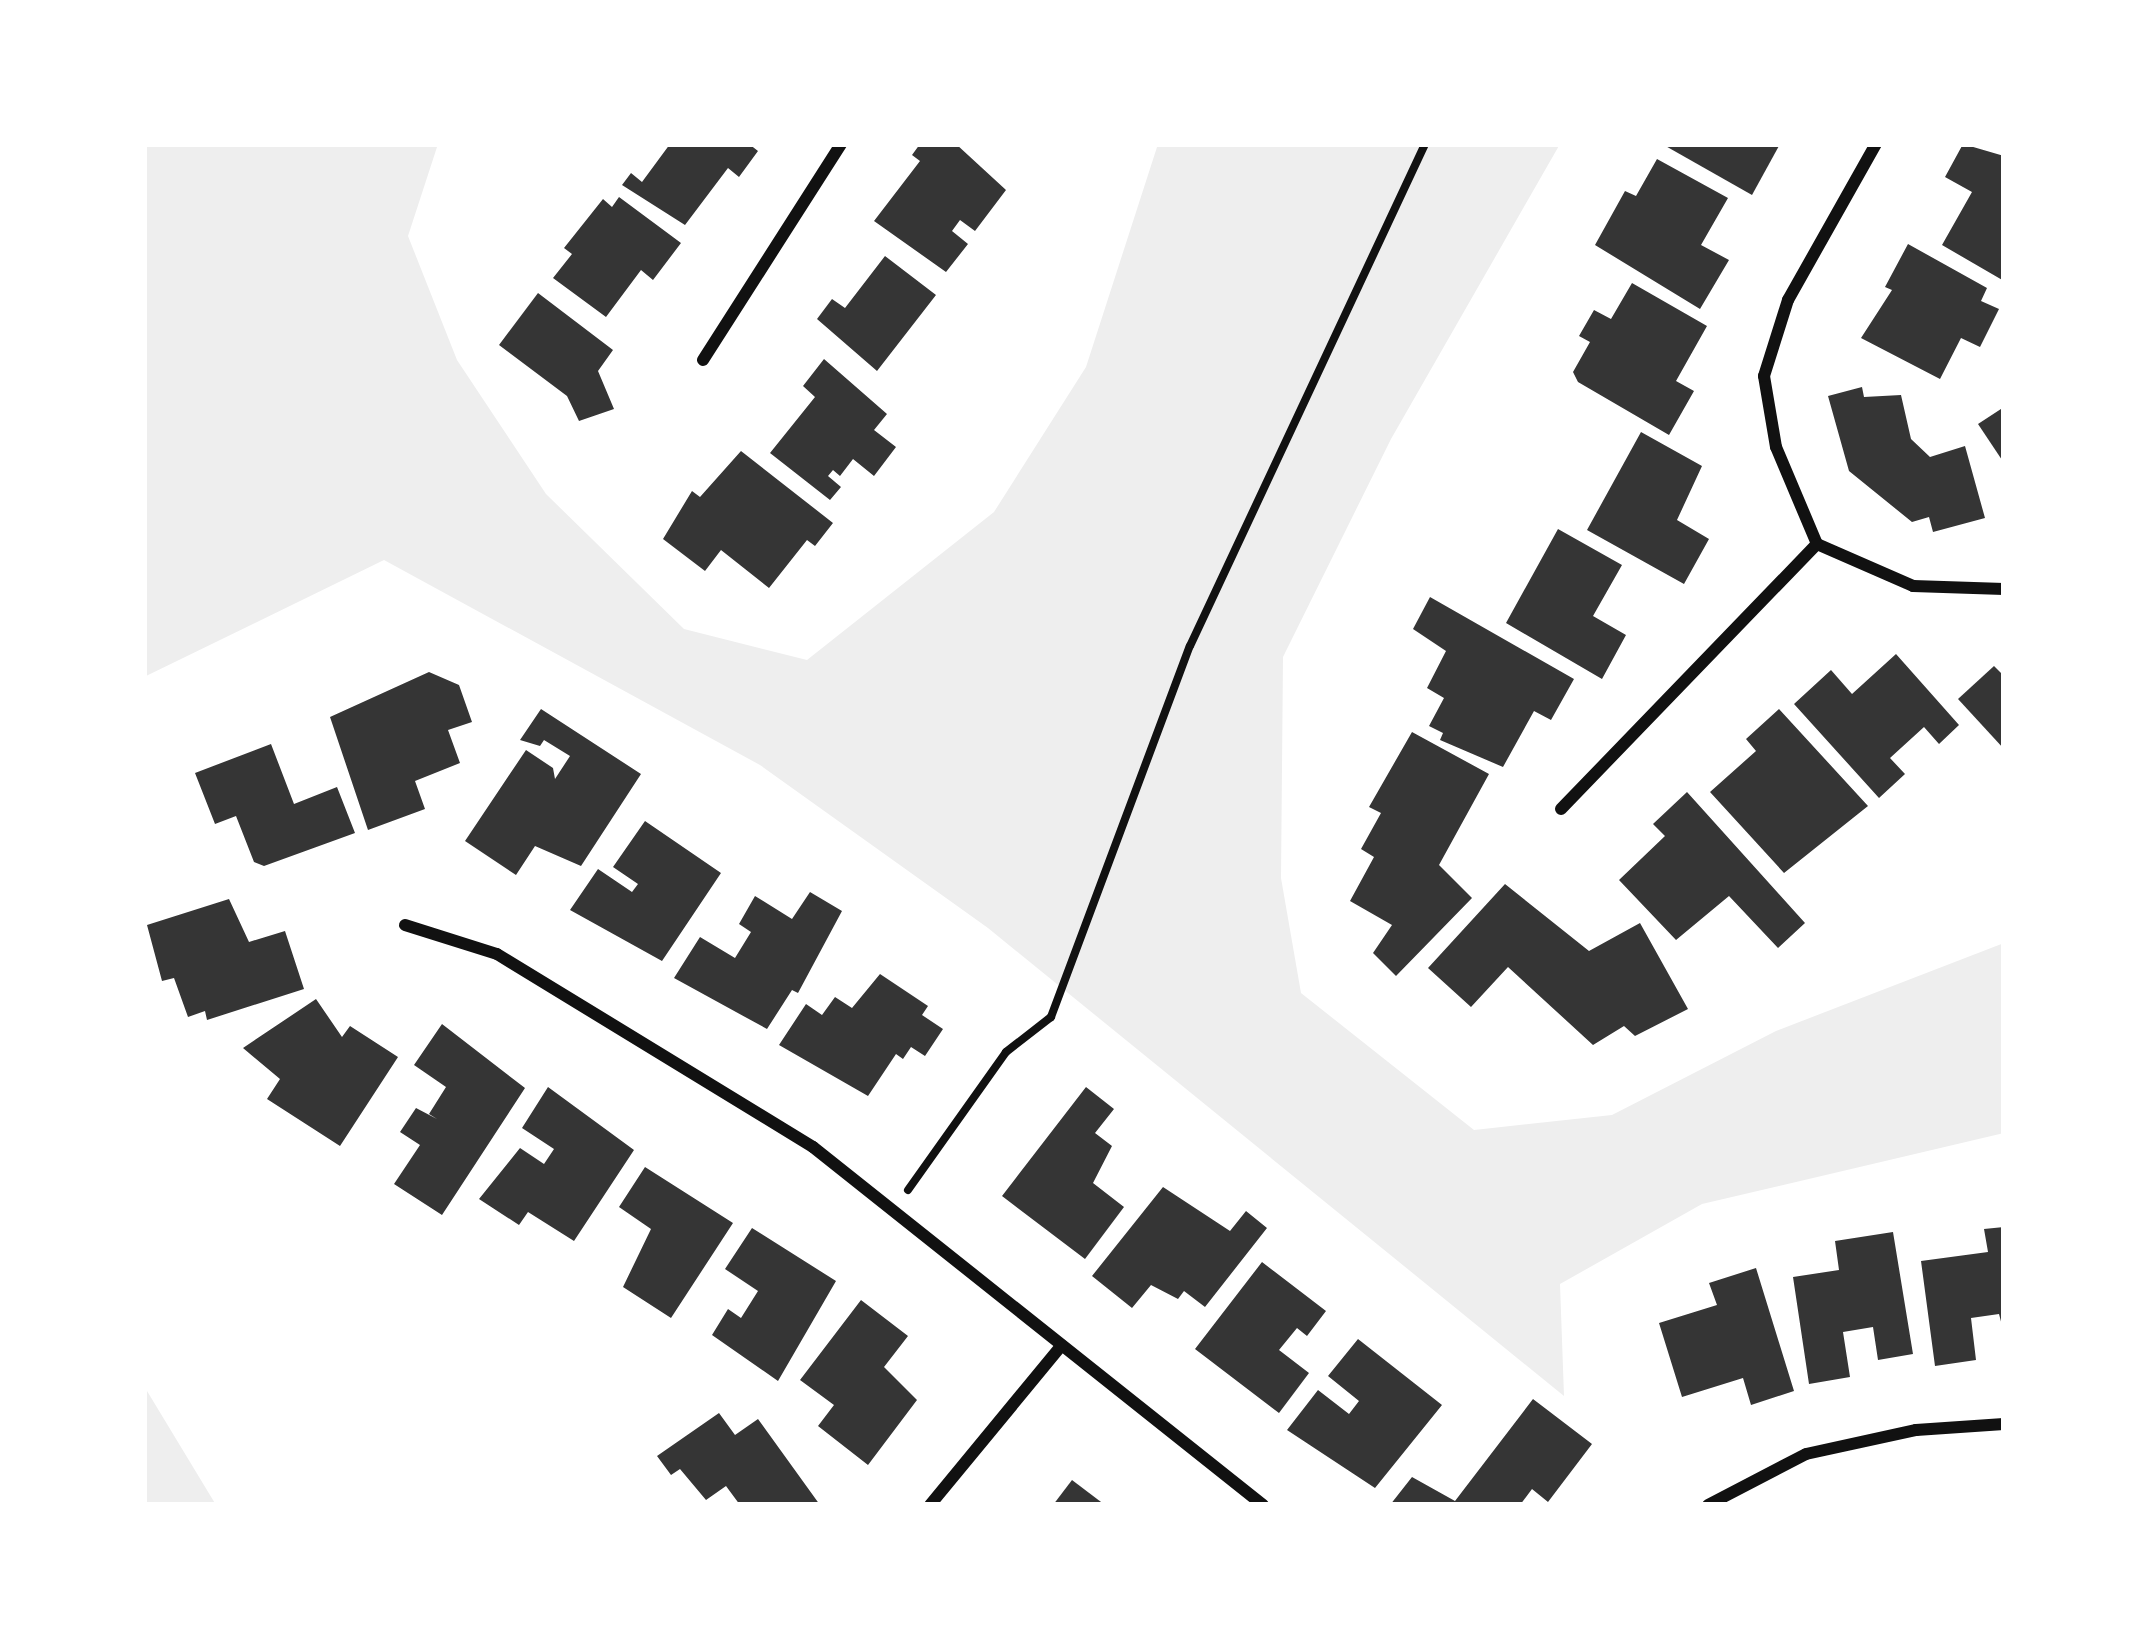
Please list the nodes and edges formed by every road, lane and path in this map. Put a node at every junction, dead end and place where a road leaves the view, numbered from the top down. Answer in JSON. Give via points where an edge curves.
{"nodes":[{"id":1,"x":841,"y":144,"type":"edge"},
{"id":2,"x":1425,"y":144,"type":"edge"},
{"id":3,"x":1876,"y":144,"type":"edge"},
{"id":4,"x":703,"y":360,"type":"dead end"},
{"id":5,"x":1817,"y":544,"type":"junction"},
{"id":6,"x":2004,"y":589,"type":"edge"},
{"id":7,"x":1561,"y":809,"type":"dead end"},
{"id":8,"x":405,"y":925,"type":"dead end"},
{"id":9,"x":893,"y":1210,"type":"junction"},
{"id":10,"x":1062,"y":1345,"type":"junction"},
{"id":11,"x":2004,"y":1424,"type":"edge"},
{"id":12,"x":929,"y":1505,"type":"edge"},
{"id":13,"x":1263,"y":1505,"type":"edge"},
{"id":14,"x":1708,"y":1505,"type":"edge"}],
"edges":[{"from":1,"to":4,"type":"street"},
{"from":2,"to":9,"type":"path","via":[[1190,646],[1051,1017],[1006,1052]]},
{"from":3,"to":5,"type":"street","via":[[1787,300],[1764,376],[1776,447]]},
{"from":5,"to":6,"type":"street","via":[[1913,586]]},
{"from":5,"to":7,"type":"street"},
{"from":8,"to":9,"type":"street","via":[[497,954],[813,1147]]},
{"from":9,"to":10,"type":"street"},
{"from":10,"to":12,"type":"street"},
{"from":10,"to":13,"type":"street"},
{"from":11,"to":14,"type":"street","via":[[1916,1430],[1806,1454]]}]}
